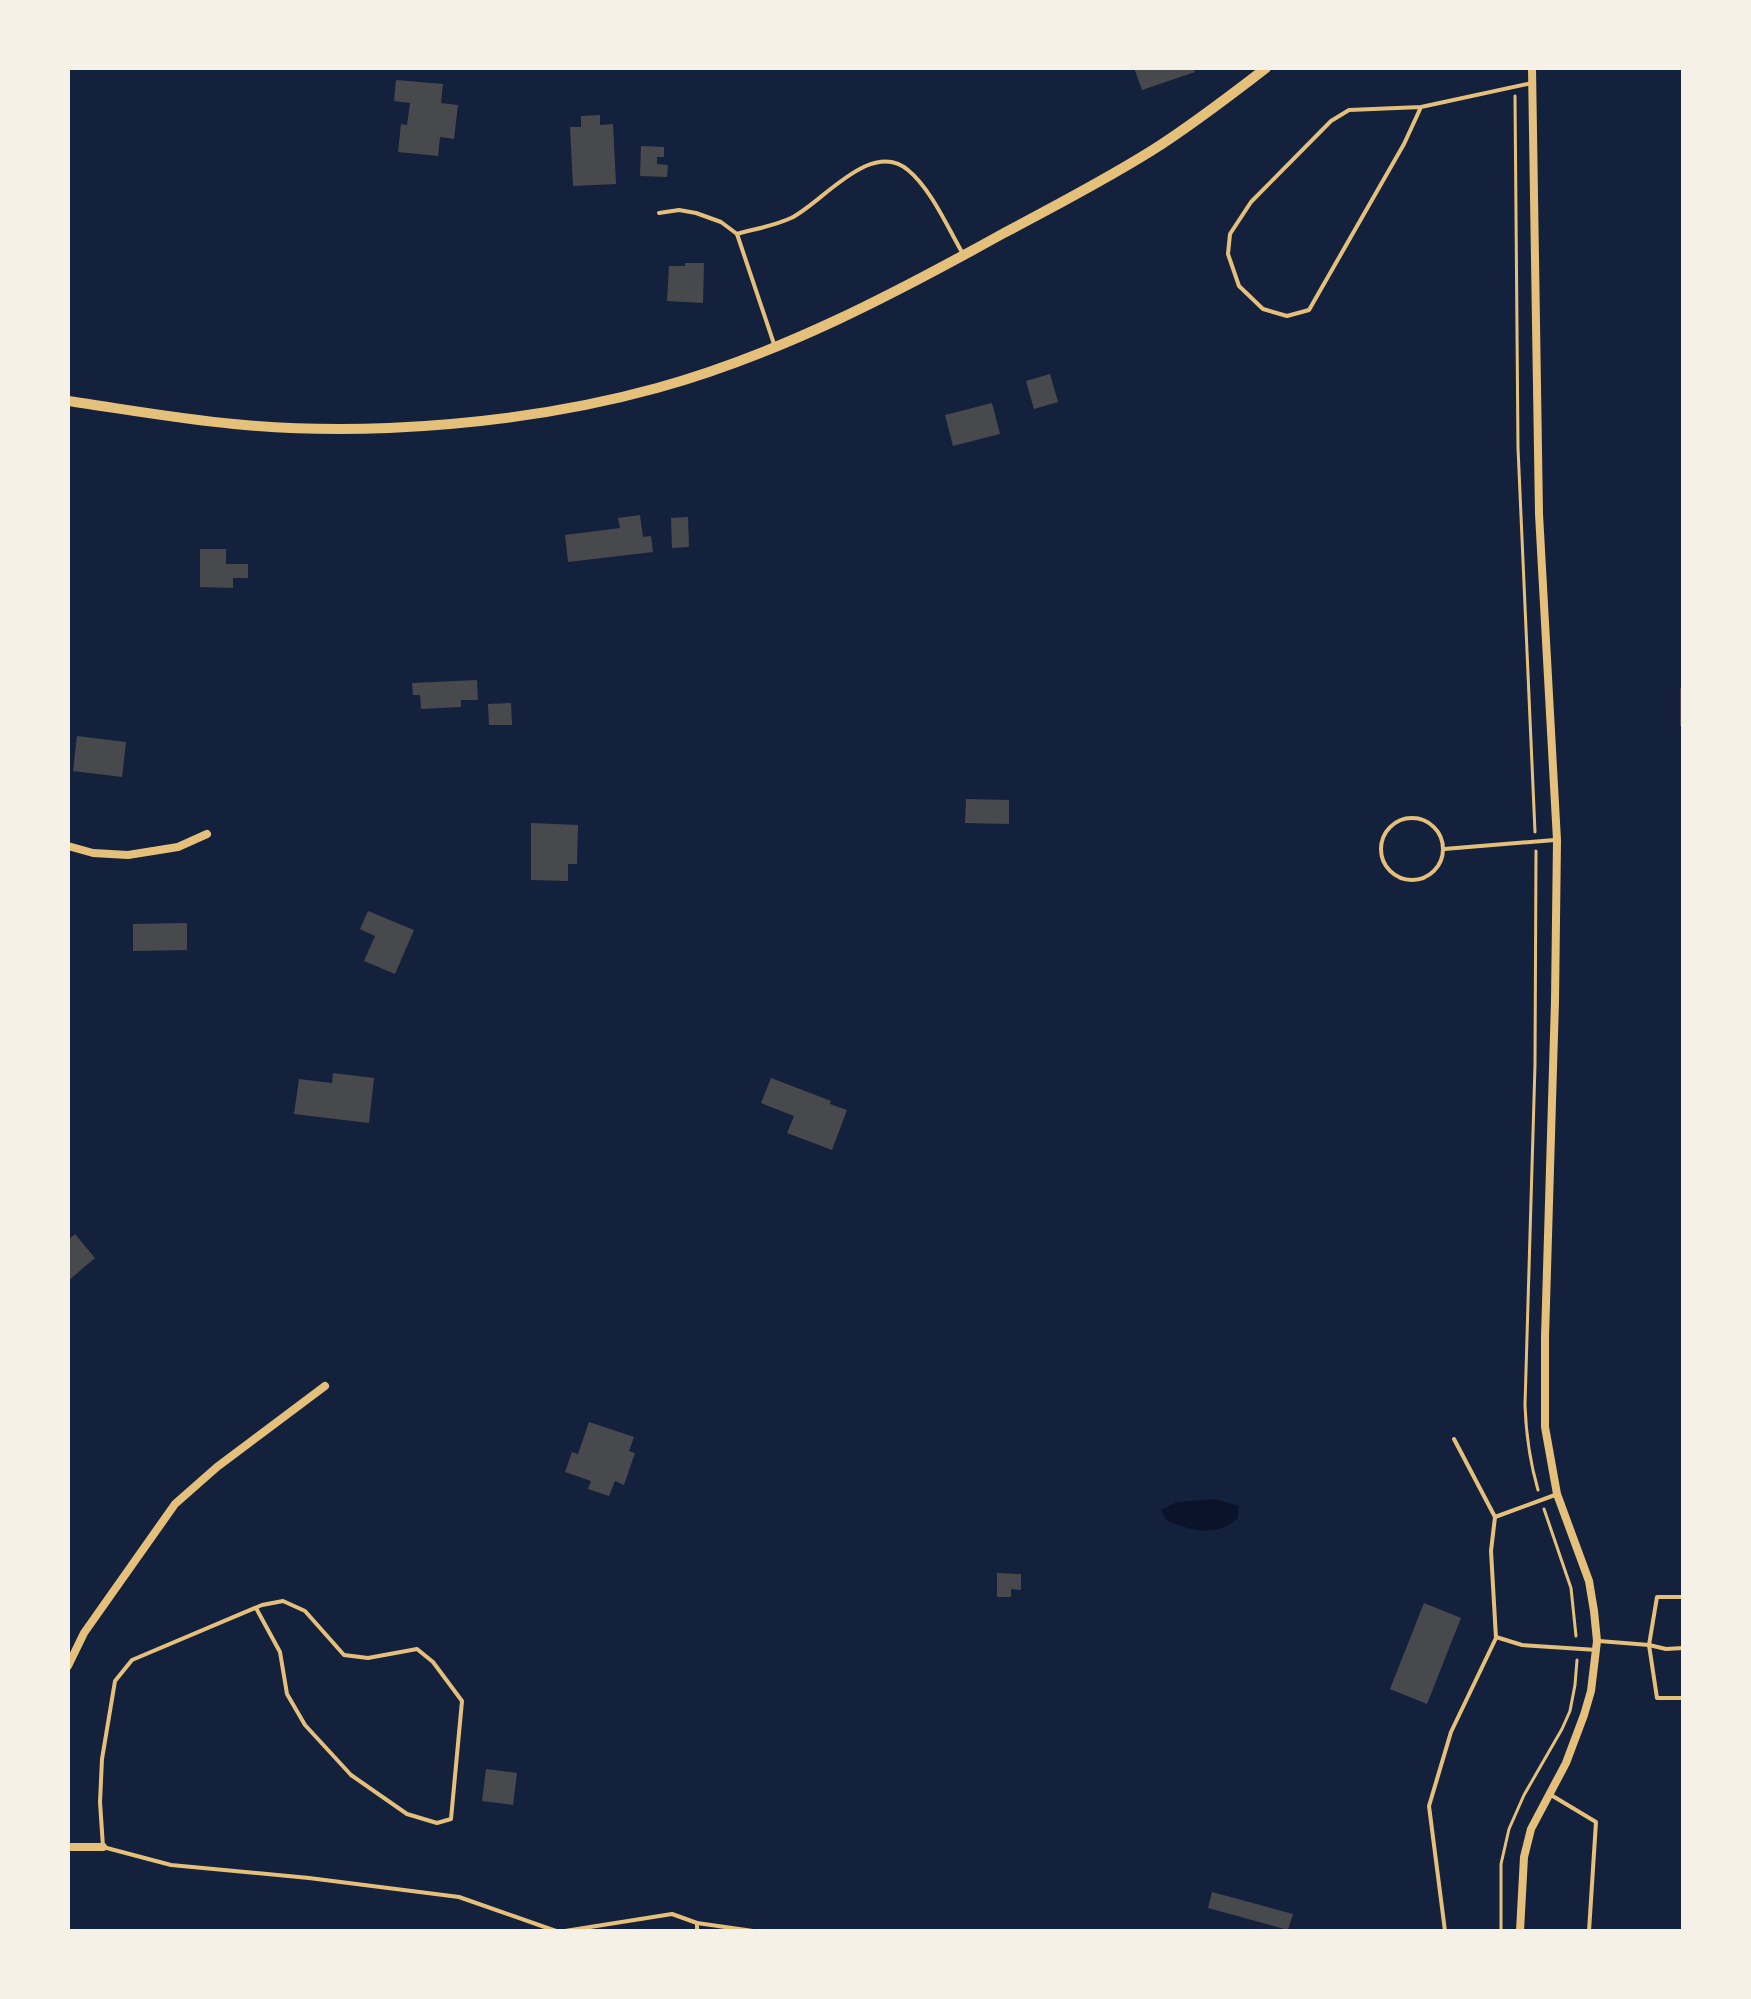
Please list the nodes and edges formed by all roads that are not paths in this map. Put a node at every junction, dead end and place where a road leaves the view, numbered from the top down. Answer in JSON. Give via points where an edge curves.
{"nodes":[{"id":1,"x":1266,"y":68,"type":"edge"},
{"id":2,"x":1532,"y":68,"type":"edge"},
{"id":3,"x":1532,"y":83,"type":"junction"},
{"id":4,"x":1421,"y":107,"type":"junction"},
{"id":5,"x":659,"y":213,"type":"dead end"},
{"id":6,"x":737,"y":234,"type":"junction"},
{"id":7,"x":964,"y":256,"type":"junction"},
{"id":8,"x":775,"y":347,"type":"junction"},
{"id":9,"x":68,"y":401,"type":"edge"},
{"id":10,"x":207,"y":834,"type":"dead end"},
{"id":11,"x":1557,"y":840,"type":"junction"},
{"id":12,"x":68,"y":846,"type":"edge"},
{"id":13,"x":1443,"y":849,"type":"junction"},
{"id":14,"x":325,"y":1386,"type":"dead end"},
{"id":15,"x":1454,"y":1439,"type":"dead end"},
{"id":16,"x":1557,"y":1494,"type":"junction"},
{"id":17,"x":1495,"y":1517,"type":"junction"},
{"id":18,"x":1683,"y":1597,"type":"edge"},
{"id":19,"x":256,"y":1608,"type":"junction"},
{"id":20,"x":1496,"y":1637,"type":"junction"},
{"id":21,"x":1597,"y":1645,"type":"junction"},
{"id":22,"x":1649,"y":1645,"type":"junction"},
{"id":23,"x":1683,"y":1648,"type":"edge"},
{"id":24,"x":68,"y":1666,"type":"edge"},
{"id":25,"x":1683,"y":1698,"type":"edge"},
{"id":26,"x":1549,"y":1794,"type":"junction"},
{"id":27,"x":68,"y":1847,"type":"edge"},
{"id":28,"x":103,"y":1847,"type":"junction"},
{"id":29,"x":697,"y":1923,"type":"junction"},
{"id":30,"x":556,"y":1931,"type":"edge"},
{"id":31,"x":565,"y":1931,"type":"edge"},
{"id":32,"x":697,"y":1931,"type":"edge"},
{"id":33,"x":753,"y":1931,"type":"edge"},
{"id":34,"x":1445,"y":1931,"type":"edge"},
{"id":35,"x":1520,"y":1931,"type":"edge"},
{"id":36,"x":1589,"y":1931,"type":"edge"}],
"edges":[{"from":1,"to":7,"type":"street","via":[[1151,151]]},
{"from":2,"to":3,"type":"street"},
{"from":3,"to":4,"type":"lane"},
{"from":3,"to":11,"type":"street","via":[[1539,514]]},
{"from":4,"to":4,"type":"lane","via":[[1349,110],[1331,121],[1251,202],[1230,234],[1228,254],[1239,286],[1263,309],[1287,316],[1309,310]]},
{"from":5,"to":6,"type":"lane","via":[[696,213]]},
{"from":6,"to":7,"type":"lane","via":[[791,218],[851,174],[893,162],[911,172],[927,193]]},
{"from":6,"to":8,"type":"lane"},
{"from":7,"to":8,"type":"street"},
{"from":8,"to":9,"type":"street","via":[[656,388],[590,404],[455,423],[285,428]]},
{"from":10,"to":12,"type":"street","via":[[178,847],[128,855]]},
{"from":11,"to":13,"type":"lane"},
{"from":11,"to":16,"type":"street","via":[[1544,1385]]},
{"from":13,"to":13,"type":"lane","via":[[1438,832],[1416,818],[1388,829],[1381,849],[1388,869],[1406,880],[1434,871]]},
{"from":14,"to":24,"type":"street","via":[[175,1504],[84,1633]]},
{"from":15,"to":17,"type":"lane"},
{"from":16,"to":17,"type":"lane"},
{"from":16,"to":21,"type":"street","via":[[1589,1581]]},
{"from":17,"to":20,"type":"lane","via":[[1491,1551]]},
{"from":18,"to":22,"type":"lane","via":[[1657,1597]]},
{"from":19,"to":19,"type":"lane","via":[[283,1601],[305,1611],[344,1655],[368,1658],[417,1649],[433,1662],[462,1701],[451,1819],[437,1823],[407,1814],[351,1775],[305,1725],[287,1694],[280,1652]]},
{"from":19,"to":28,"type":"lane","via":[[132,1660],[115,1681],[102,1759]]},
{"from":20,"to":21,"type":"lane","via":[[1522,1645]]},
{"from":20,"to":34,"type":"lane","via":[[1451,1732],[1429,1806]]},
{"from":21,"to":22,"type":"lane"},
{"from":21,"to":26,"type":"street","via":[[1584,1715]]},
{"from":22,"to":23,"type":"lane"},
{"from":22,"to":25,"type":"lane","via":[[1657,1698]]},
{"from":26,"to":35,"type":"street","via":[[1524,1857]]},
{"from":26,"to":36,"type":"lane","via":[[1596,1822]]},
{"from":27,"to":28,"type":"street"},
{"from":28,"to":30,"type":"lane","via":[[171,1865],[459,1897]]},
{"from":29,"to":31,"type":"lane","via":[[672,1914]]},
{"from":29,"to":32,"type":"lane"},
{"from":29,"to":33,"type":"lane"}]}
